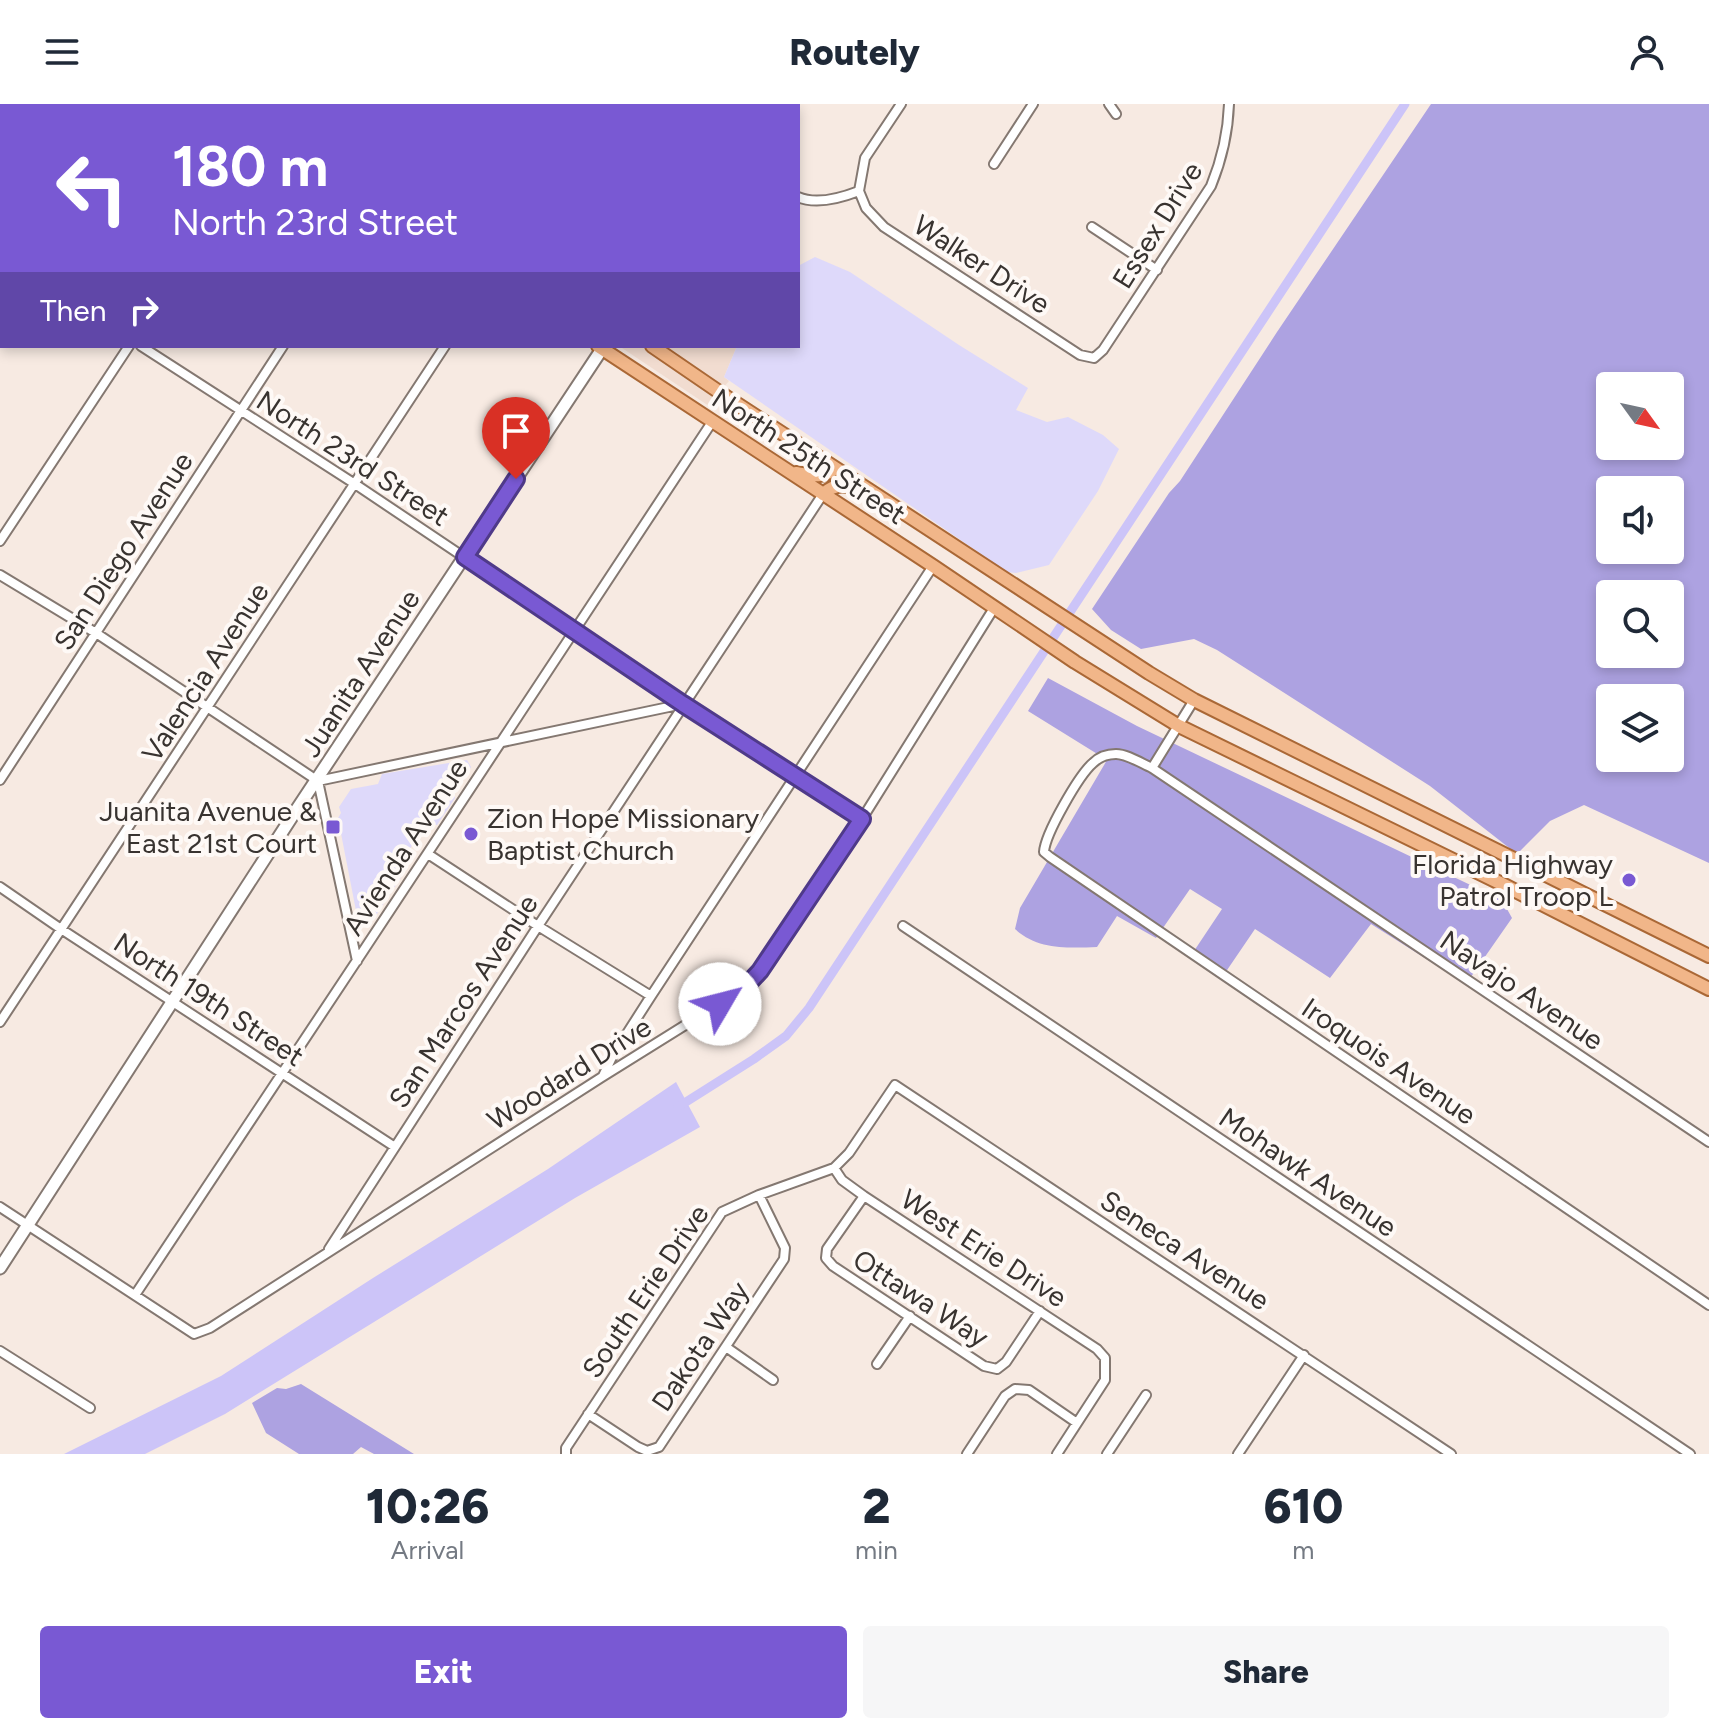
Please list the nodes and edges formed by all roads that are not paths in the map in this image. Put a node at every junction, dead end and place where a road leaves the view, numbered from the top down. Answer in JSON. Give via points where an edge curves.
{"nodes":[{"id":1,"x":901,"y":104,"type":"edge"},
{"id":2,"x":1033,"y":104,"type":"edge"},
{"id":3,"x":1109,"y":104,"type":"edge"},
{"id":4,"x":1229,"y":104,"type":"edge"},
{"id":5,"x":1116,"y":114,"type":"dead end"},
{"id":6,"x":994,"y":164,"type":"dead end"},
{"id":7,"x":859,"y":191,"type":"junction"},
{"id":8,"x":800,"y":198,"type":"edge"},
{"id":9,"x":1092,"y":227,"type":"dead end"},
{"id":10,"x":1157,"y":270,"type":"junction"},
{"id":11,"x":128,"y":348,"type":"edge"},
{"id":12,"x":144,"y":348,"type":"edge"},
{"id":13,"x":282,"y":348,"type":"edge"},
{"id":14,"x":444,"y":348,"type":"edge"},
{"id":15,"x":600,"y":348,"type":"edge"},
{"id":16,"x":602,"y":348,"type":"edge"},
{"id":17,"x":655,"y":348,"type":"edge"},
{"id":18,"x":1094,"y":358,"type":"joint"},
{"id":19,"x":240,"y":411,"type":"junction"},
{"id":20,"x":712,"y":422,"type":"junction"},
{"id":21,"x":834,"y":468,"type":"junction"},
{"id":22,"x":789,"y":472,"type":"junction"},
{"id":23,"x":355,"y":484,"type":"junction"},
{"id":24,"x":871,"y":492,"type":"junction"},
{"id":25,"x":823,"y":494,"type":"junction"},
{"id":26,"x":0,"y":541,"type":"edge"},
{"id":27,"x":465,"y":557,"type":"junction"},
{"id":28,"x":933,"y":566,"type":"junction"},
{"id":29,"x":0,"y":575,"type":"edge"},
{"id":30,"x":994,"y":608,"type":"junction"},
{"id":31,"x":575,"y":630,"type":"junction"},
{"id":32,"x":96,"y":633,"type":"junction"},
{"id":33,"x":1194,"y":700,"type":"junction"},
{"id":34,"x":683,"y":704,"type":"junction"},
{"id":35,"x":208,"y":708,"type":"junction"},
{"id":36,"x":1179,"y":726,"type":"junction"},
{"id":37,"x":501,"y":742,"type":"junction"},
{"id":38,"x":1152,"y":768,"type":"junction"},
{"id":39,"x":796,"y":776,"type":"junction"},
{"id":40,"x":0,"y":780,"type":"edge"},
{"id":41,"x":318,"y":781,"type":"junction"},
{"id":42,"x":862,"y":819,"type":"junction"},
{"id":43,"x":1044,"y":852,"type":"joint"},
{"id":44,"x":428,"y":854,"type":"junction"},
{"id":45,"x":0,"y":887,"type":"edge"},
{"id":46,"x":538,"y":926,"type":"junction"},
{"id":47,"x":903,"y":926,"type":"dead end"},
{"id":48,"x":61,"y":929,"type":"junction"},
{"id":49,"x":1709,"y":956,"type":"edge"},
{"id":50,"x":357,"y":961,"type":"junction"},
{"id":51,"x":1709,"y":989,"type":"edge"},
{"id":52,"x":651,"y":996,"type":"junction"},
{"id":53,"x":173,"y":1001,"type":"junction"},
{"id":54,"x":0,"y":1022,"type":"edge"},
{"id":55,"x":283,"y":1074,"type":"junction"},
{"id":56,"x":602,"y":1077,"type":"junction"},
{"id":57,"x":1709,"y":1142,"type":"edge"},
{"id":58,"x":395,"y":1147,"type":"junction"},
{"id":59,"x":834,"y":1168,"type":"junction"},
{"id":60,"x":759,"y":1195,"type":"junction"},
{"id":61,"x":864,"y":1196,"type":"junction"},
{"id":62,"x":0,"y":1207,"type":"edge"},
{"id":63,"x":27,"y":1226,"type":"junction"},
{"id":64,"x":326,"y":1253,"type":"junction"},
{"id":65,"x":0,"y":1268,"type":"edge"},
{"id":66,"x":135,"y":1295,"type":"junction"},
{"id":67,"x":1709,"y":1305,"type":"edge"},
{"id":68,"x":1040,"y":1311,"type":"junction"},
{"id":69,"x":910,"y":1316,"type":"junction"},
{"id":70,"x":726,"y":1347,"type":"junction"},
{"id":71,"x":0,"y":1351,"type":"edge"},
{"id":72,"x":1304,"y":1355,"type":"junction"},
{"id":73,"x":877,"y":1364,"type":"dead end"},
{"id":74,"x":773,"y":1380,"type":"dead end"},
{"id":75,"x":1146,"y":1395,"type":"dead end"},
{"id":76,"x":90,"y":1408,"type":"dead end"},
{"id":77,"x":588,"y":1414,"type":"junction"},
{"id":78,"x":1077,"y":1423,"type":"junction"},
{"id":79,"x":566,"y":1454,"type":"edge"},
{"id":80,"x":967,"y":1454,"type":"edge"},
{"id":81,"x":1057,"y":1454,"type":"edge"},
{"id":82,"x":1107,"y":1454,"type":"edge"},
{"id":83,"x":1238,"y":1454,"type":"edge"},
{"id":84,"x":1451,"y":1454,"type":"edge"},
{"id":85,"x":1690,"y":1454,"type":"edge"}],
"edges":[{"from":1,"to":7,"type":"street","via":[[865,158]]},
{"from":2,"to":6,"type":"street"},
{"from":3,"to":5,"type":"street"},
{"from":4,"to":10,"type":"street","name":"Essex Drive","via":[[1222,161]]},
{"from":7,"to":8,"type":"street","via":[[824,200]]},
{"from":7,"to":18,"type":"street","name":"Walker Drive","via":[[884,227],[1080,355]]},
{"from":9,"to":10,"type":"street"},
{"from":10,"to":18,"type":"street","name":"Essex Drive"},
{"from":11,"to":26,"type":"street"},
{"from":12,"to":19,"type":"street","name":"North 23rd Street"},
{"from":13,"to":19,"type":"street","name":"San Diego Avenue"},
{"from":14,"to":23,"type":"street","name":"Valencia Avenue"},
{"from":15,"to":27,"type":"street","name":"Juanita Avenue"},
{"from":16,"to":20,"type":"main road","name":"North 25th Street"},
{"from":17,"to":21,"type":"main road","name":"North 25th Street"},
{"from":19,"to":23,"type":"street","name":"North 23rd Street"},
{"from":19,"to":32,"type":"street","name":"San Diego Avenue"},
{"from":20,"to":22,"type":"main road","name":"North 25th Street"},
{"from":20,"to":31,"type":"street","name":"Avienda Avenue"},
{"from":21,"to":22,"type":"main road","via":[[822,476]]},
{"from":21,"to":24,"type":"main road","name":"North 25th Street"},
{"from":22,"to":25,"type":"main road","name":"North 25th Street"},
{"from":23,"to":27,"type":"street","name":"North 23rd Street"},
{"from":23,"to":35,"type":"street","name":"Valencia Avenue"},
{"from":24,"to":25,"type":"main road","via":[[844,485]]},
{"from":24,"to":33,"type":"main road","name":"North 25th Street"},
{"from":25,"to":28,"type":"main road","name":"North 25th Street"},
{"from":25,"to":34,"type":"street","name":"San Marcos Avenue"},
{"from":27,"to":31,"type":"street","name":"North 23rd Street"},
{"from":27,"to":41,"type":"street","name":"Juanita Avenue"},
{"from":28,"to":30,"type":"main road","name":"North 25th Street"},
{"from":28,"to":39,"type":"street"},
{"from":29,"to":32,"type":"street"},
{"from":30,"to":36,"type":"main road","name":"North 25th Street"},
{"from":30,"to":42,"type":"street","name":"Woodard Drive"},
{"from":31,"to":34,"type":"street","name":"North 23rd Street"},
{"from":31,"to":37,"type":"street","name":"Avienda Avenue"},
{"from":32,"to":35,"type":"street"},
{"from":32,"to":40,"type":"street","name":"San Diego Avenue"},
{"from":33,"to":36,"type":"street"},
{"from":33,"to":49,"type":"main road","name":"North 25th Street"},
{"from":34,"to":37,"type":"street"},
{"from":34,"to":39,"type":"street","name":"North 23rd Street"},
{"from":34,"to":46,"type":"street","name":"San Marcos Avenue"},
{"from":35,"to":41,"type":"street"},
{"from":35,"to":48,"type":"street","name":"Valencia Avenue"},
{"from":36,"to":38,"type":"street"},
{"from":36,"to":51,"type":"main road","name":"North 25th Street"},
{"from":37,"to":41,"type":"street"},
{"from":37,"to":44,"type":"street","name":"Avienda Avenue"},
{"from":38,"to":43,"type":"street","name":"Navajo Avenue","via":[[1119,753],[1097,759],[1053,824]]},
{"from":38,"to":57,"type":"street","name":"Navajo Avenue"},
{"from":39,"to":42,"type":"street","name":"North 23rd Street"},
{"from":39,"to":52,"type":"street"},
{"from":41,"to":50,"type":"street"},
{"from":41,"to":53,"type":"street","name":"Juanita Avenue"},
{"from":42,"to":56,"type":"street","name":"Woodard Drive","via":[[743,989]]},
{"from":43,"to":67,"type":"street","name":"Iroquois Avenue"},
{"from":44,"to":46,"type":"street"},
{"from":44,"to":50,"type":"street","name":"Avienda Avenue"},
{"from":45,"to":48,"type":"street","name":"North 19th Street"},
{"from":46,"to":52,"type":"street"},
{"from":46,"to":58,"type":"street","name":"San Marcos Avenue"},
{"from":47,"to":85,"type":"street","name":"Mohawk Avenue"},
{"from":48,"to":53,"type":"street","name":"North 19th Street"},
{"from":48,"to":54,"type":"street","name":"Valencia Avenue"},
{"from":50,"to":55,"type":"street","name":"Avienda Avenue"},
{"from":52,"to":56,"type":"street"},
{"from":53,"to":55,"type":"street","name":"North 19th Street"},
{"from":53,"to":63,"type":"street","name":"Juanita Avenue"},
{"from":55,"to":58,"type":"street","name":"North 19th Street"},
{"from":55,"to":66,"type":"street","name":"Avienda Avenue"},
{"from":56,"to":64,"type":"street","name":"Woodard Drive"},
{"from":58,"to":64,"type":"street","name":"San Marcos Avenue"},
{"from":59,"to":60,"type":"street","name":"South Erie Drive"},
{"from":59,"to":61,"type":"street","name":"West Erie Drive"},
{"from":59,"to":72,"type":"street","name":"Seneca Avenue","via":[[895,1085]]},
{"from":60,"to":70,"type":"street","name":"Dakota Way","via":[[785,1248],[784,1259]]},
{"from":60,"to":77,"type":"street","name":"South Erie Drive","via":[[722,1212]]},
{"from":61,"to":68,"type":"street","name":"West Erie Drive"},
{"from":61,"to":69,"type":"street","name":"Ottawa Way","via":[[826,1258]]},
{"from":62,"to":63,"type":"street"},
{"from":63,"to":65,"type":"street","name":"Juanita Avenue"},
{"from":63,"to":66,"type":"street"},
{"from":64,"to":66,"type":"street","name":"Woodard Drive","via":[[194,1334]]},
{"from":68,"to":69,"type":"street","name":"Ottawa Way","via":[[997,1369],[984,1366]]},
{"from":68,"to":78,"type":"street","name":"West Erie Drive","via":[[1105,1358],[1105,1380]]},
{"from":69,"to":73,"type":"street"},
{"from":70,"to":74,"type":"street"},
{"from":70,"to":77,"type":"street","name":"Dakota Way","via":[[659,1447],[638,1447]]},
{"from":71,"to":76,"type":"street"},
{"from":72,"to":83,"type":"street"},
{"from":72,"to":84,"type":"street","name":"Seneca Avenue"},
{"from":75,"to":82,"type":"street"},
{"from":77,"to":79,"type":"street","name":"South Erie Drive"},
{"from":78,"to":80,"type":"street","via":[[1029,1390],[1015,1389]]},
{"from":78,"to":81,"type":"street"}]}
